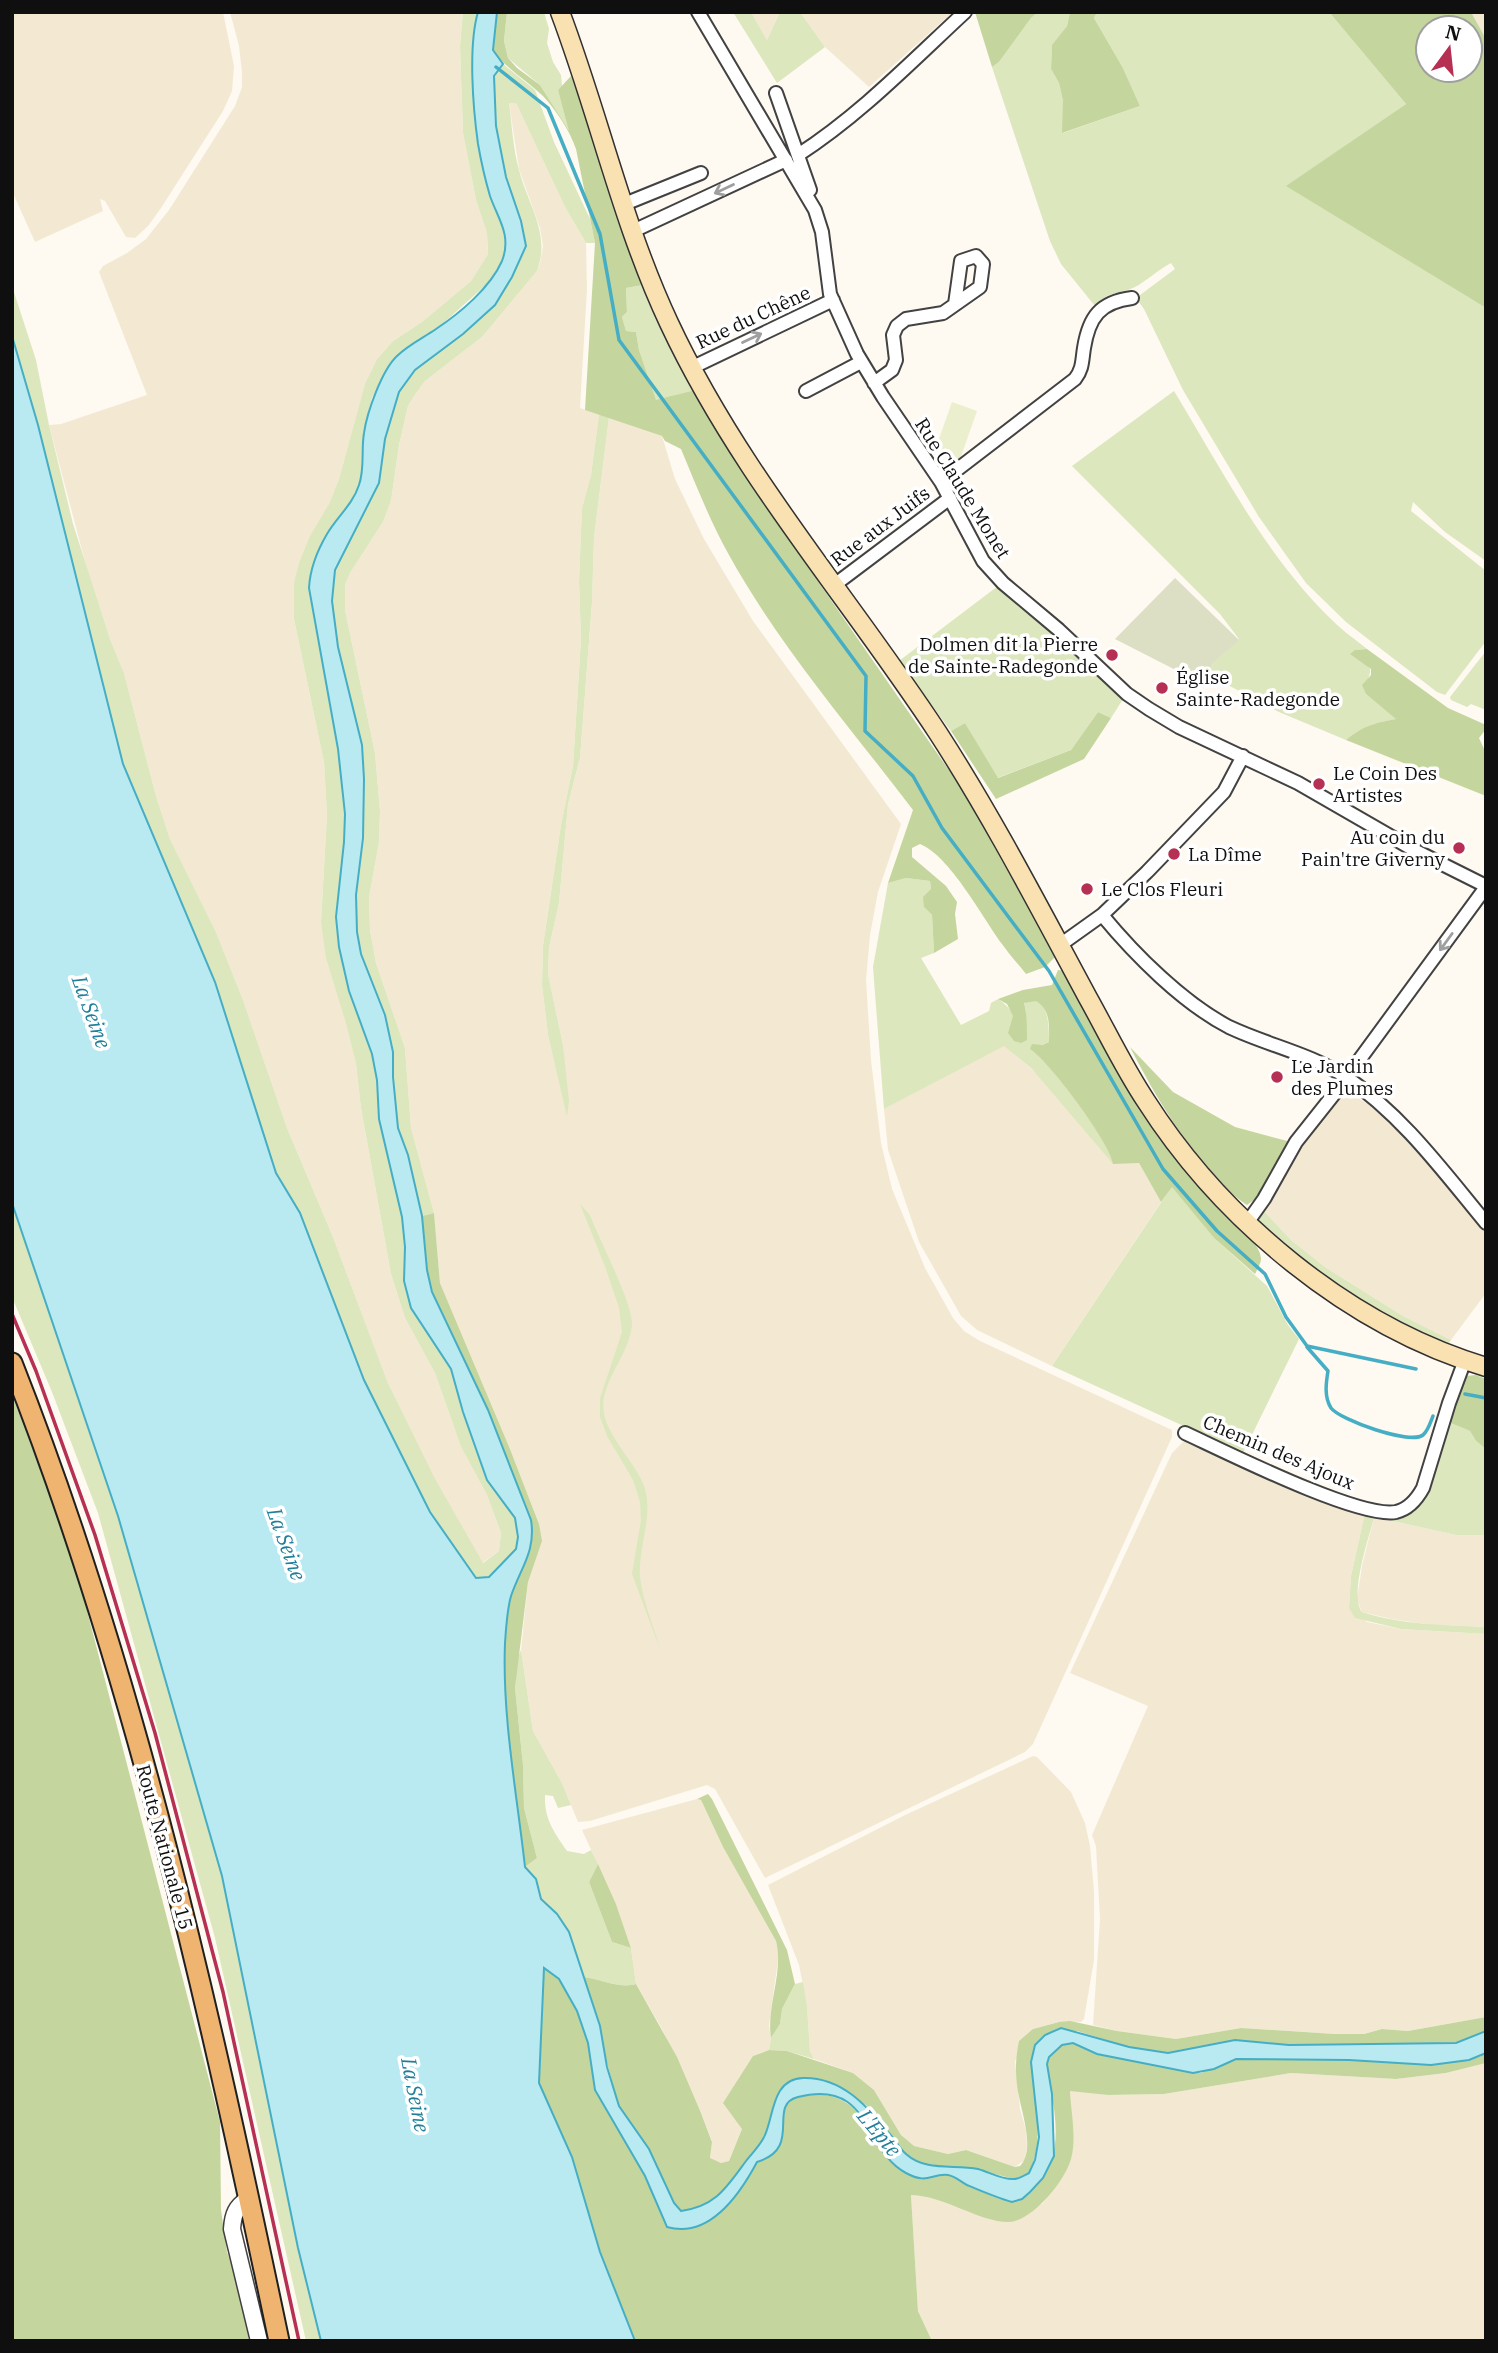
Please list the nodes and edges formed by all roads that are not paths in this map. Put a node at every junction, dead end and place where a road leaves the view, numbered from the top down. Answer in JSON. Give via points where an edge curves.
{"nodes":[{"id":1,"x":560,"y":12,"type":"edge"},
{"id":2,"x":698,"y":12,"type":"edge"},
{"id":3,"x":965,"y":12,"type":"edge"},
{"id":4,"x":776,"y":93,"type":"dead end"},
{"id":5,"x":792,"y":158,"type":"junction"},
{"id":6,"x":701,"y":173,"type":"dead end"},
{"id":7,"x":622,"y":205,"type":"junction"},
{"id":8,"x":631,"y":232,"type":"junction"},
{"id":9,"x":1132,"y":298,"type":"dead end"},
{"id":10,"x":832,"y":300,"type":"junction"},
{"id":11,"x":955,"y":304,"type":"dead end"},
{"id":12,"x":861,"y":362,"type":"junction"},
{"id":13,"x":691,"y":368,"type":"junction"},
{"id":14,"x":874,"y":383,"type":"junction"},
{"id":15,"x":807,"y":391,"type":"dead end"},
{"id":16,"x":941,"y":482,"type":"junction"},
{"id":17,"x":950,"y":498,"type":"junction"},
{"id":18,"x":833,"y":586,"type":"junction"},
{"id":19,"x":1243,"y":756,"type":"junction"},
{"id":20,"x":1486,"y":886,"type":"edge"},
{"id":21,"x":1102,"y":915,"type":"junction"},
{"id":22,"x":1060,"y":945,"type":"junction"},
{"id":23,"x":1346,"y":1077,"type":"junction"},
{"id":24,"x":1247,"y":1223,"type":"junction"},
{"id":25,"x":1486,"y":1223,"type":"edge"},
{"id":26,"x":12,"y":1363,"type":"edge"},
{"id":27,"x":1479,"y":1366,"type":"edge"},
{"id":28,"x":1185,"y":1433,"type":"dead end"},
{"id":29,"x":248,"y":2199,"type":"junction"},
{"id":30,"x":260,"y":2341,"type":"edge"},
{"id":31,"x":279,"y":2341,"type":"edge"}],
"edges":[{"from":1,"to":7,"type":"main road"},
{"from":2,"to":5,"type":"street"},
{"from":3,"to":5,"type":"street","via":[[866,105]]},
{"from":4,"to":5,"type":"street"},
{"from":5,"to":8,"type":"street","one_way":true},
{"from":5,"to":10,"type":"street","name":"Rue Claude Monet","via":[[811,194],[809,200],[822,232]]},
{"from":6,"to":7,"type":"street"},
{"from":7,"to":8,"type":"main road"},
{"from":8,"to":13,"type":"main road"},
{"from":9,"to":16,"type":"street","via":[[1113,300],[1094,315],[1075,379]]},
{"from":10,"to":12,"type":"street","name":"Rue Claude Monet"},
{"from":13,"to":10,"type":"street","name":"Rue du Chêne","one_way":true},
{"from":11,"to":14,"type":"street","via":[[943,313],[906,319],[897,326],[892,370]]},
{"from":12,"to":14,"type":"street","name":"Rue Claude Monet"},
{"from":12,"to":15,"type":"street"},
{"from":13,"to":18,"type":"main road","via":[[758,480]]},
{"from":14,"to":16,"type":"street","name":"Rue Claude Monet"},
{"from":16,"to":17,"type":"street","name":"Rue Claude Monet"},
{"from":17,"to":18,"type":"street","name":"Rue aux Juifs"},
{"from":17,"to":19,"type":"street","name":"Rue Claude Monet","via":[[991,571],[1128,694],[1179,727]]},
{"from":18,"to":22,"type":"main road","via":[[955,760]]},
{"from":19,"to":20,"type":"street","name":"Rue Claude Monet"},
{"from":19,"to":21,"type":"street","via":[[1224,792]]},
{"from":20,"to":23,"type":"street","one_way":true},
{"from":21,"to":22,"type":"street"},
{"from":21,"to":23,"type":"street","via":[[1131,949],[1200,1009]]},
{"from":22,"to":24,"type":"main road","via":[[1144,1100],[1192,1164]]},
{"from":23,"to":24,"type":"street","via":[[1296,1142]]},
{"from":23,"to":25,"type":"street","via":[[1399,1122]]},
{"from":24,"to":27,"type":"main road","via":[[1340,1296],[1409,1336]]},
{"from":26,"to":29,"type":"main road","name":"Route Nationale 15","via":[[68,1518],[139,1749],[193,1952]]},
{"from":27,"to":28,"type":"street","name":"Chemin des Ajoux","via":[[1448,1403],[1416,1500],[1393,1512],[1371,1510],[1300,1485]]},
{"from":29,"to":30,"type":"street","via":[[236,2208],[232,2229]]},
{"from":29,"to":31,"type":"main road","name":"Route Nationale 15"}]}
